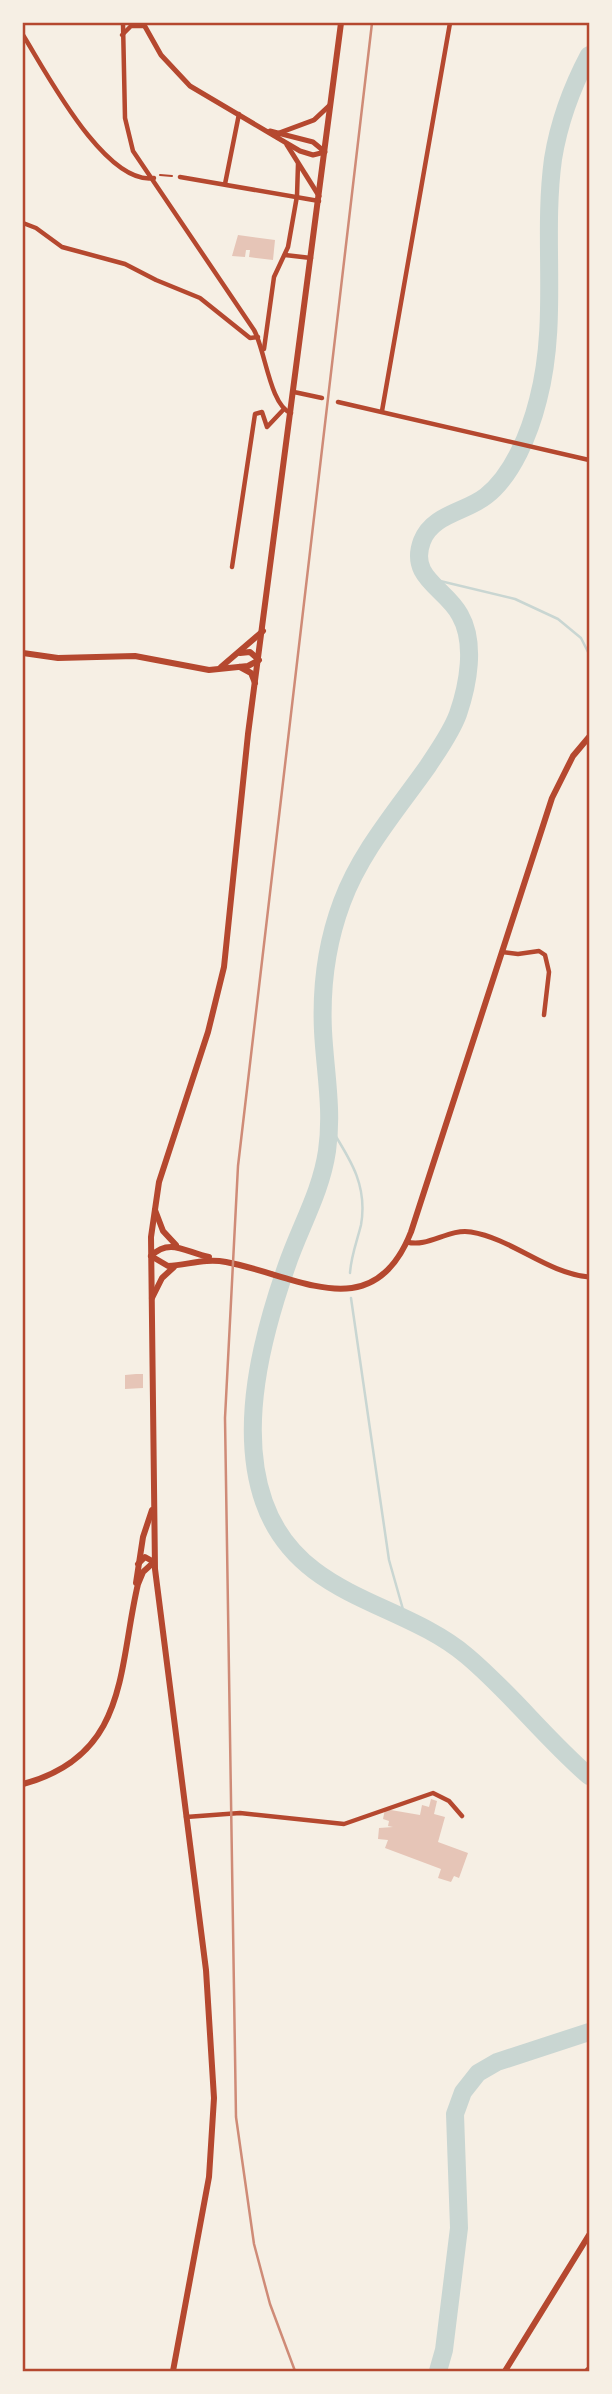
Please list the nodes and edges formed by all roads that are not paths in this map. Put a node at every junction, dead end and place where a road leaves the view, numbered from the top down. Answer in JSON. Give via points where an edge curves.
{"nodes":[{"id":1,"x":123,"y":23,"type":"edge"},
{"id":2,"x":341,"y":23,"type":"edge"},
{"id":3,"x":450,"y":23,"type":"edge"},
{"id":4,"x":144,"y":25,"type":"edge"},
{"id":5,"x":23,"y":35,"type":"edge"},
{"id":6,"x":122,"y":35,"type":"junction"},
{"id":7,"x":330,"y":106,"type":"junction"},
{"id":8,"x":239,"y":114,"type":"junction"},
{"id":9,"x":273,"y":132,"type":"junction"},
{"id":10,"x":283,"y":140,"type":"junction"},
{"id":11,"x":325,"y":152,"type":"junction"},
{"id":12,"x":297,"y":159,"type":"junction"},
{"id":13,"x":180,"y":177,"type":"road end"},
{"id":14,"x":153,"y":178,"type":"junction"},
{"id":15,"x":225,"y":184,"type":"junction"},
{"id":16,"x":298,"y":196,"type":"junction"},
{"id":17,"x":319,"y":198,"type":"junction"},
{"id":18,"x":23,"y":223,"type":"edge"},
{"id":19,"x":285,"y":255,"type":"junction"},
{"id":20,"x":311,"y":258,"type":"junction"},
{"id":21,"x":258,"y":337,"type":"junction"},
{"id":22,"x":263,"y":349,"type":"junction"},
{"id":23,"x":294,"y":392,"type":"junction"},
{"id":24,"x":322,"y":398,"type":"dead end"},
{"id":25,"x":338,"y":401,"type":"dead end"},
{"id":26,"x":284,"y":409,"type":"junction"},
{"id":27,"x":382,"y":411,"type":"junction"},
{"id":28,"x":292,"y":413,"type":"junction"},
{"id":29,"x":589,"y":460,"type":"edge"},
{"id":30,"x":232,"y":567,"type":"dead end"},
{"id":31,"x":263,"y":631,"type":"junction"},
{"id":32,"x":23,"y":653,"type":"edge"},
{"id":33,"x":240,"y":653,"type":"junction"},
{"id":34,"x":259,"y":660,"type":"junction"},
{"id":35,"x":238,"y":666,"type":"junction"},
{"id":36,"x":220,"y":668,"type":"junction"},
{"id":37,"x":256,"y":684,"type":"junction"},
{"id":38,"x":589,"y":737,"type":"edge"},
{"id":39,"x":502,"y":952,"type":"junction"},
{"id":40,"x":544,"y":1015,"type":"dead end"},
{"id":41,"x":154,"y":1207,"type":"junction"},
{"id":42,"x":407,"y":1242,"type":"junction"},
{"id":43,"x":180,"y":1248,"type":"junction"},
{"id":44,"x":151,"y":1256,"type":"junction"},
{"id":45,"x":178,"y":1264,"type":"junction"},
{"id":46,"x":262,"y":1271,"type":"junction"},
{"id":47,"x":589,"y":1277,"type":"edge"},
{"id":48,"x":151,"y":1300,"type":"junction"},
{"id":49,"x":152,"y":1510,"type":"junction"},
{"id":50,"x":154,"y":1562,"type":"junction"},
{"id":51,"x":138,"y":1564,"type":"junction"},
{"id":52,"x":141,"y":1576,"type":"junction"},
{"id":53,"x":156,"y":1580,"type":"junction"},
{"id":54,"x":134,"y":1599,"type":"junction"},
{"id":55,"x":23,"y":1784,"type":"edge"},
{"id":56,"x":463,"y":1816,"type":"dead end"},
{"id":57,"x":185,"y":1817,"type":"junction"},
{"id":58,"x":589,"y":2235,"type":"edge"},
{"id":59,"x":173,"y":2371,"type":"edge"},
{"id":60,"x":505,"y":2371,"type":"edge"}],
"edges":[{"from":1,"to":6,"type":"street"},
{"from":2,"to":7,"type":"main road"},
{"from":3,"to":27,"type":"street"},
{"from":4,"to":6,"type":"street","via":[[132,25]]},
{"from":4,"to":8,"type":"street","via":[[154,46],[183,80]]},
{"from":5,"to":14,"type":"street","via":[[95,147],[139,176]]},
{"from":6,"to":14,"type":"street","via":[[127,132],[139,163]]},
{"from":7,"to":9,"type":"street","via":[[314,120]]},
{"from":7,"to":11,"type":"main road"},
{"from":8,"to":9,"type":"street"},
{"from":8,"to":15,"type":"street"},
{"from":9,"to":10,"type":"street"},
{"from":9,"to":11,"type":"street","via":[[313,142]]},
{"from":10,"to":11,"type":"street","via":[[307,154]]},
{"from":10,"to":12,"type":"street"},
{"from":11,"to":17,"type":"main road"},
{"from":12,"to":16,"type":"street"},
{"from":12,"to":17,"type":"street"},
{"from":13,"to":15,"type":"street"},
{"from":14,"to":21,"type":"street"},
{"from":15,"to":16,"type":"street"},
{"from":16,"to":17,"type":"street"},
{"from":16,"to":19,"type":"street"},
{"from":17,"to":20,"type":"main road"},
{"from":18,"to":21,"type":"street","via":[[64,248],[125,264],[198,296],[250,338]]},
{"from":19,"to":20,"type":"street"},
{"from":19,"to":22,"type":"street","via":[[274,277]]},
{"from":20,"to":23,"type":"main road"},
{"from":21,"to":22,"type":"street"},
{"from":22,"to":26,"type":"street","via":[[271,383]]},
{"from":23,"to":24,"type":"street"},
{"from":23,"to":28,"type":"main road"},
{"from":25,"to":27,"type":"street"},
{"from":26,"to":28,"type":"street"},
{"from":26,"to":30,"type":"street","via":[[267,427],[262,412],[256,414]]},
{"from":27,"to":29,"type":"street"},
{"from":28,"to":31,"type":"main road"},
{"from":31,"to":33,"type":"main road"},
{"from":31,"to":34,"type":"main road"},
{"from":32,"to":36,"type":"main road","via":[[58,658],[135,656],[202,669]]},
{"from":33,"to":34,"type":"main road","via":[[250,652]]},
{"from":33,"to":36,"type":"main road"},
{"from":34,"to":35,"type":"main road"},
{"from":34,"to":37,"type":"main road"},
{"from":35,"to":36,"type":"main road"},
{"from":35,"to":37,"type":"main road","via":[[250,672]]},
{"from":37,"to":41,"type":"main road","via":[[221,982],[167,1151]]},
{"from":38,"to":39,"type":"main road","via":[[569,763],[552,798]]},
{"from":39,"to":40,"type":"street","via":[[539,951],[545,955]]},
{"from":39,"to":42,"type":"main road"},
{"from":41,"to":43,"type":"main road","via":[[167,1236]]},
{"from":41,"to":44,"type":"main road"},
{"from":42,"to":46,"type":"main road","via":[[393,1263],[367,1284],[346,1290],[311,1286]]},
{"from":42,"to":47,"type":"street","via":[[474,1232],[558,1270]]},
{"from":43,"to":44,"type":"main road","via":[[166,1245]]},
{"from":43,"to":46,"type":"main road"},
{"from":44,"to":45,"type":"main road","via":[[164,1265]]},
{"from":44,"to":48,"type":"main road"},
{"from":45,"to":46,"type":"main road","via":[[215,1260]]},
{"from":45,"to":48,"type":"main road","via":[[162,1278]]},
{"from":48,"to":49,"type":"main road"},
{"from":49,"to":50,"type":"main road"},
{"from":49,"to":51,"type":"main road"},
{"from":50,"to":51,"type":"main road","via":[[145,1557]]},
{"from":50,"to":52,"type":"main road"},
{"from":50,"to":53,"type":"main road"},
{"from":51,"to":54,"type":"main road"},
{"from":52,"to":53,"type":"main road","via":[[148,1573]]},
{"from":52,"to":54,"type":"main road"},
{"from":53,"to":57,"type":"main road"},
{"from":54,"to":55,"type":"main road","via":[[119,1689],[103,1728],[63,1766]]},
{"from":56,"to":57,"type":"street","via":[[449,1801],[430,1793],[344,1824],[240,1813]]},
{"from":57,"to":59,"type":"main road","via":[[208,1992],[214,2124],[205,2206]]},
{"from":58,"to":60,"type":"main road"}]}
